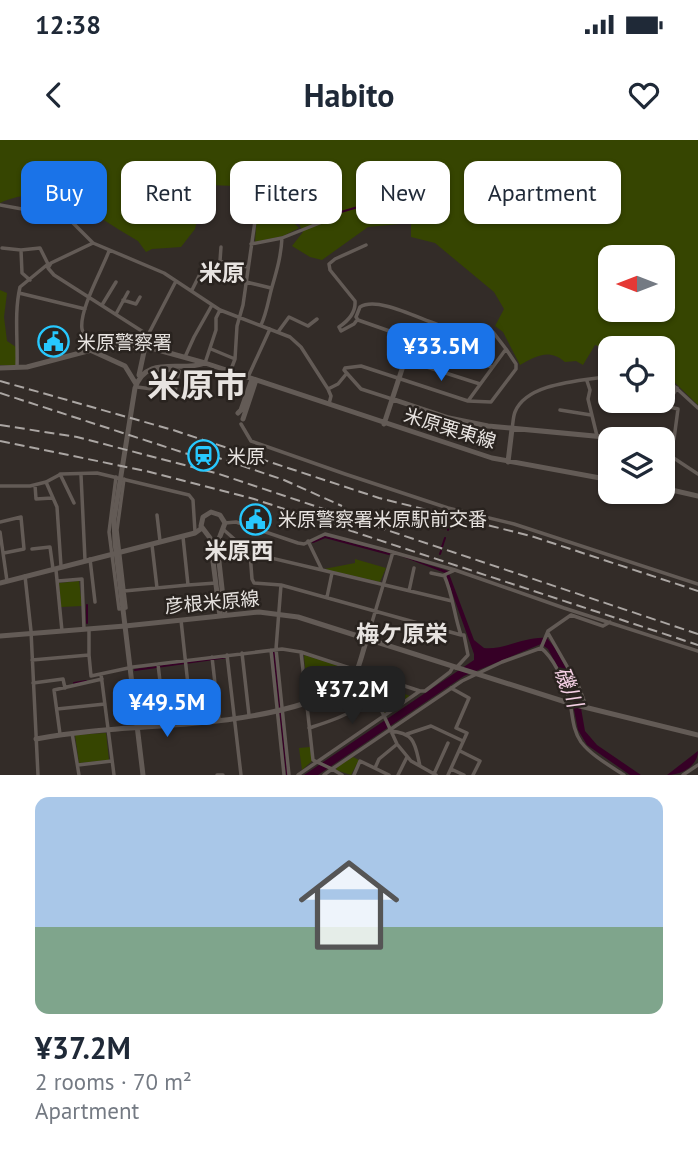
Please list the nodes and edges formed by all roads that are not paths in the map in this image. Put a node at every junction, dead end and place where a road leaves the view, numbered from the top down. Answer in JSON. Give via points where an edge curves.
{"nodes":[{"id":1,"x":0,"y":205,"type":"edge"},
{"id":2,"x":254,"y":224,"type":"edge"},
{"id":3,"x":317,"y":224,"type":"edge"},
{"id":4,"x":282,"y":238,"type":"junction"},
{"id":5,"x":93,"y":243,"type":"junction"},
{"id":6,"x":251,"y":244,"type":"junction"},
{"id":7,"x":366,"y":245,"type":"dead end"},
{"id":8,"x":221,"y":247,"type":"dead end"},
{"id":9,"x":2,"y":248,"type":"dead end"},
{"id":10,"x":21,"y":250,"type":"junction"},
{"id":11,"x":109,"y":251,"type":"junction"},
{"id":12,"x":48,"y":264,"type":"junction"},
{"id":13,"x":248,"y":267,"type":"junction"},
{"id":14,"x":201,"y":272,"type":"dead end"},
{"id":15,"x":30,"y":280,"type":"junction"},
{"id":16,"x":176,"y":281,"type":"junction"},
{"id":17,"x":116,"y":282,"type":"dead end"},
{"id":18,"x":246,"y":282,"type":"junction"},
{"id":19,"x":272,"y":288,"type":"junction"},
{"id":20,"x":191,"y":290,"type":"junction"},
{"id":21,"x":128,"y":292,"type":"dead end"},
{"id":22,"x":19,"y":293,"type":"junction"},
{"id":23,"x":89,"y":297,"type":"junction"},
{"id":24,"x":140,"y":297,"type":"dead end"},
{"id":25,"x":123,"y":300,"type":"junction"},
{"id":26,"x":212,"y":305,"type":"junction"},
{"id":27,"x":102,"y":306,"type":"junction"},
{"id":28,"x":85,"y":309,"type":"junction"},
{"id":29,"x":220,"y":310,"type":"junction"},
{"id":30,"x":116,"y":314,"type":"junction"},
{"id":31,"x":240,"y":317,"type":"junction"},
{"id":32,"x":317,"y":319,"type":"dead end"},
{"id":33,"x":357,"y":320,"type":"junction"},
{"id":34,"x":261,"y":325,"type":"junction"},
{"id":35,"x":440,"y":326,"type":"junction"},
{"id":36,"x":270,"y":329,"type":"junction"},
{"id":37,"x":278,"y":332,"type":"junction"},
{"id":38,"x":148,"y":335,"type":"junction"},
{"id":39,"x":145,"y":347,"type":"junction"},
{"id":40,"x":433,"y":347,"type":"junction"},
{"id":41,"x":157,"y":349,"type":"junction"},
{"id":42,"x":210,"y":349,"type":"junction"},
{"id":43,"x":506,"y":349,"type":"junction"},
{"id":44,"x":90,"y":350,"type":"junction"},
{"id":45,"x":185,"y":357,"type":"junction"},
{"id":46,"x":235,"y":359,"type":"junction"},
{"id":47,"x":405,"y":360,"type":"joint"},
{"id":48,"x":205,"y":363,"type":"junction"},
{"id":49,"x":427,"y":366,"type":"junction"},
{"id":50,"x":492,"y":367,"type":"junction"},
{"id":51,"x":0,"y":368,"type":"edge"},
{"id":52,"x":17,"y":369,"type":"junction"},
{"id":53,"x":230,"y":372,"type":"junction"},
{"id":54,"x":347,"y":373,"type":"junction"},
{"id":55,"x":399,"y":378,"type":"junction"},
{"id":56,"x":598,"y":378,"type":"edge"},
{"id":57,"x":252,"y":379,"type":"junction"},
{"id":58,"x":586,"y":380,"type":"junction"},
{"id":59,"x":137,"y":383,"type":"junction"},
{"id":60,"x":480,"y":384,"type":"junction"},
{"id":61,"x":677,"y":388,"type":"joint"},
{"id":62,"x":328,"y":389,"type":"junction"},
{"id":63,"x":392,"y":399,"type":"junction"},
{"id":64,"x":468,"y":401,"type":"junction"},
{"id":65,"x":329,"y":404,"type":"junction"},
{"id":66,"x":133,"y":407,"type":"dead end"},
{"id":67,"x":698,"y":408,"type":"edge"},
{"id":68,"x":560,"y":410,"type":"dead end"},
{"id":69,"x":238,"y":412,"type":"dead end"},
{"id":70,"x":591,"y":415,"type":"junction"},
{"id":71,"x":242,"y":422,"type":"joint"},
{"id":72,"x":384,"y":424,"type":"junction"},
{"id":73,"x":512,"y":429,"type":"junction"},
{"id":74,"x":675,"y":432,"type":"edge"},
{"id":75,"x":597,"y":436,"type":"joint"},
{"id":76,"x":675,"y":459,"type":"edge"},
{"id":77,"x":508,"y":462,"type":"junction"},
{"id":78,"x":61,"y":474,"type":"junction"},
{"id":79,"x":81,"y":474,"type":"junction"},
{"id":80,"x":698,"y":474,"type":"edge"},
{"id":81,"x":116,"y":477,"type":"junction"},
{"id":82,"x":598,"y":478,"type":"edge"},
{"id":83,"x":124,"y":479,"type":"junction"},
{"id":84,"x":46,"y":482,"type":"junction"},
{"id":85,"x":35,"y":485,"type":"junction"},
{"id":86,"x":0,"y":486,"type":"edge"},
{"id":87,"x":675,"y":491,"type":"edge"},
{"id":88,"x":698,"y":496,"type":"edge"},
{"id":89,"x":53,"y":498,"type":"junction"},
{"id":90,"x":74,"y":503,"type":"dead end"},
{"id":91,"x":157,"y":515,"type":"dead end"},
{"id":92,"x":0,"y":522,"type":"edge"},
{"id":93,"x":202,"y":528,"type":"junction"},
{"id":94,"x":223,"y":529,"type":"junction"},
{"id":95,"x":0,"y":532,"type":"edge"},
{"id":96,"x":195,"y":533,"type":"junction"},
{"id":97,"x":183,"y":535,"type":"junction"},
{"id":98,"x":208,"y":535,"type":"junction"},
{"id":99,"x":160,"y":541,"type":"junction"},
{"id":100,"x":308,"y":541,"type":"junction"},
{"id":101,"x":152,"y":543,"type":"junction"},
{"id":102,"x":32,"y":549,"type":"dead end"},
{"id":103,"x":2,"y":550,"type":"edge"},
{"id":104,"x":393,"y":552,"type":"junction"},
{"id":105,"x":115,"y":553,"type":"junction"},
{"id":106,"x":250,"y":553,"type":"junction"},
{"id":107,"x":87,"y":559,"type":"junction"},
{"id":108,"x":57,"y":567,"type":"junction"},
{"id":109,"x":414,"y":568,"type":"dead end"},
{"id":110,"x":322,"y":570,"type":"junction"},
{"id":111,"x":332,"y":573,"type":"junction"},
{"id":112,"x":431,"y":573,"type":"dead end"},
{"id":113,"x":448,"y":573,"type":"junction"},
{"id":114,"x":25,"y":576,"type":"junction"},
{"id":115,"x":58,"y":581,"type":"junction"},
{"id":116,"x":3,"y":582,"type":"edge"},
{"id":117,"x":216,"y":583,"type":"junction"},
{"id":118,"x":698,"y":584,"type":"edge"},
{"id":119,"x":188,"y":585,"type":"junction"},
{"id":120,"x":281,"y":585,"type":"junction"},
{"id":121,"x":383,"y":585,"type":"junction"},
{"id":122,"x":157,"y":588,"type":"junction"},
{"id":123,"x":124,"y":591,"type":"junction"},
{"id":124,"x":409,"y":591,"type":"junction"},
{"id":125,"x":327,"y":597,"type":"junction"},
{"id":126,"x":452,"y":601,"type":"junction"},
{"id":127,"x":95,"y":602,"type":"dead end"},
{"id":128,"x":122,"y":610,"type":"junction"},
{"id":129,"x":376,"y":611,"type":"junction"},
{"id":130,"x":278,"y":613,"type":"junction"},
{"id":131,"x":222,"y":615,"type":"junction"},
{"id":132,"x":181,"y":620,"type":"junction"},
{"id":133,"x":610,"y":622,"type":"junction"},
{"id":134,"x":125,"y":626,"type":"junction"},
{"id":135,"x":87,"y":629,"type":"junction"},
{"id":136,"x":62,"y":631,"type":"junction"},
{"id":137,"x":547,"y":632,"type":"junction"},
{"id":138,"x":31,"y":634,"type":"junction"},
{"id":139,"x":461,"y":635,"type":"junction"},
{"id":140,"x":0,"y":636,"type":"edge"},
{"id":141,"x":367,"y":639,"type":"junction"},
{"id":142,"x":541,"y":648,"type":"junction"},
{"id":143,"x":273,"y":651,"type":"junction"},
{"id":144,"x":698,"y":651,"type":"edge"},
{"id":145,"x":301,"y":652,"type":"junction"},
{"id":146,"x":89,"y":655,"type":"junction"},
{"id":147,"x":242,"y":655,"type":"junction"},
{"id":148,"x":227,"y":657,"type":"junction"},
{"id":149,"x":212,"y":659,"type":"junction"},
{"id":150,"x":32,"y":660,"type":"junction"},
{"id":151,"x":186,"y":662,"type":"junction"},
{"id":152,"x":158,"y":666,"type":"junction"},
{"id":153,"x":130,"y":668,"type":"junction"},
{"id":154,"x":456,"y":668,"type":"junction"},
{"id":155,"x":357,"y":670,"type":"junction"},
{"id":156,"x":475,"y":674,"type":"junction"},
{"id":157,"x":102,"y":677,"type":"junction"},
{"id":158,"x":380,"y":678,"type":"junction"},
{"id":159,"x":33,"y":684,"type":"junction"},
{"id":160,"x":64,"y":686,"type":"junction"},
{"id":161,"x":451,"y":688,"type":"junction"},
{"id":162,"x":420,"y":691,"type":"junction"},
{"id":163,"x":373,"y":692,"type":"junction"},
{"id":164,"x":307,"y":703,"type":"junction"},
{"id":165,"x":105,"y":704,"type":"junction"},
{"id":166,"x":571,"y":704,"type":"junction"},
{"id":167,"x":585,"y":708,"type":"junction"},
{"id":168,"x":57,"y":709,"type":"junction"},
{"id":169,"x":280,"y":711,"type":"junction"},
{"id":170,"x":249,"y":715,"type":"junction"},
{"id":171,"x":234,"y":717,"type":"junction"},
{"id":172,"x":384,"y":717,"type":"junction"},
{"id":173,"x":219,"y":719,"type":"junction"},
{"id":174,"x":192,"y":722,"type":"junction"},
{"id":175,"x":165,"y":726,"type":"junction"},
{"id":176,"x":309,"y":727,"type":"junction"},
{"id":177,"x":137,"y":729,"type":"junction"},
{"id":178,"x":390,"y":729,"type":"junction"},
{"id":179,"x":108,"y":731,"type":"junction"},
{"id":180,"x":72,"y":733,"type":"junction"},
{"id":181,"x":60,"y":734,"type":"junction"},
{"id":182,"x":407,"y":734,"type":"junction"},
{"id":183,"x":698,"y":735,"type":"edge"},
{"id":184,"x":36,"y":739,"type":"junction"},
{"id":185,"x":464,"y":741,"type":"junction"},
{"id":186,"x":448,"y":743,"type":"dead end"},
{"id":187,"x":397,"y":744,"type":"junction"},
{"id":188,"x":460,"y":751,"type":"junction"},
{"id":189,"x":407,"y":757,"type":"junction"},
{"id":190,"x":112,"y":761,"type":"junction"},
{"id":191,"x":318,"y":763,"type":"junction"},
{"id":192,"x":78,"y":765,"type":"junction"},
{"id":193,"x":698,"y":765,"type":"edge"},
{"id":194,"x":420,"y":766,"type":"junction"},
{"id":195,"x":375,"y":768,"type":"junction"},
{"id":196,"x":331,"y":769,"type":"junction"},
{"id":197,"x":451,"y":769,"type":"junction"},
{"id":198,"x":426,"y":773,"type":"edge"},
{"id":199,"x":38,"y":775,"type":"edge"},
{"id":200,"x":79,"y":775,"type":"edge"},
{"id":201,"x":114,"y":775,"type":"edge"},
{"id":202,"x":143,"y":775,"type":"edge"},
{"id":203,"x":217,"y":775,"type":"edge"},
{"id":204,"x":223,"y":775,"type":"edge"},
{"id":205,"x":241,"y":775,"type":"edge"},
{"id":206,"x":287,"y":775,"type":"edge"},
{"id":207,"x":298,"y":775,"type":"edge"},
{"id":208,"x":324,"y":775,"type":"edge"},
{"id":209,"x":341,"y":775,"type":"edge"},
{"id":210,"x":354,"y":775,"type":"edge"},
{"id":211,"x":389,"y":775,"type":"edge"},
{"id":212,"x":398,"y":775,"type":"edge"},
{"id":213,"x":435,"y":775,"type":"edge"},
{"id":214,"x":448,"y":775,"type":"edge"},
{"id":215,"x":464,"y":775,"type":"edge"},
{"id":216,"x":473,"y":775,"type":"edge"},
{"id":217,"x":624,"y":775,"type":"edge"},
{"id":218,"x":683,"y":775,"type":"edge"}],
"edges":[{"from":1,"to":5,"type":"street","via":[[59,214],[71,219]]},
{"from":2,"to":6,"type":"street"},
{"from":3,"to":4,"type":"street"},
{"from":4,"to":6,"type":"street"},
{"from":4,"to":19,"type":"street"},
{"from":5,"to":11,"type":"street"},
{"from":5,"to":12,"type":"street"},
{"from":6,"to":13,"type":"street"},
{"from":7,"to":33,"type":"street","via":[[329,264],[355,301],[349,318],[339,327],[341,331]]},
{"from":8,"to":13,"type":"street","via":[[220,261]]},
{"from":9,"to":10,"type":"street"},
{"from":10,"to":12,"type":"street","via":[[40,248]]},
{"from":10,"to":15,"type":"street","via":[[22,273]]},
{"from":11,"to":16,"type":"street"},
{"from":11,"to":23,"type":"street"},
{"from":12,"to":15,"type":"street"},
{"from":12,"to":23,"type":"street","via":[[54,275]]},
{"from":13,"to":18,"type":"street"},
{"from":14,"to":20,"type":"street"},
{"from":15,"to":22,"type":"street"},
{"from":16,"to":20,"type":"street"},
{"from":16,"to":38,"type":"street"},
{"from":17,"to":27,"type":"street"},
{"from":18,"to":19,"type":"street"},
{"from":18,"to":31,"type":"street"},
{"from":19,"to":34,"type":"street"},
{"from":20,"to":26,"type":"street"},
{"from":21,"to":25,"type":"street"},
{"from":22,"to":28,"type":"street"},
{"from":22,"to":52,"type":"street"},
{"from":23,"to":27,"type":"street"},
{"from":23,"to":28,"type":"street"},
{"from":24,"to":25,"type":"street","via":[[136,304]]},
{"from":25,"to":30,"type":"street"},
{"from":26,"to":29,"type":"street"},
{"from":26,"to":45,"type":"street"},
{"from":27,"to":30,"type":"street"},
{"from":28,"to":44,"type":"street","via":[[82,327]]},
{"from":29,"to":31,"type":"street"},
{"from":29,"to":42,"type":"street"},
{"from":30,"to":38,"type":"street"},
{"from":31,"to":34,"type":"street"},
{"from":31,"to":46,"type":"street"},
{"from":32,"to":37,"type":"street","via":[[308,326],[289,317]]},
{"from":33,"to":35,"type":"street","via":[[361,305],[380,304]]},
{"from":33,"to":40,"type":"street"},
{"from":34,"to":36,"type":"street"},
{"from":35,"to":40,"type":"street"},
{"from":35,"to":43,"type":"street","via":[[496,333]]},
{"from":36,"to":37,"type":"street"},
{"from":36,"to":57,"type":"street"},
{"from":37,"to":62,"type":"street","via":[[301,347]]},
{"from":38,"to":39,"type":"street"},
{"from":38,"to":41,"type":"street","via":[[158,343]]},
{"from":39,"to":41,"type":"main road","name":"米原栗東線"},
{"from":39,"to":44,"type":"main road","name":"米原栗東線"},
{"from":39,"to":59,"type":"main road"},
{"from":40,"to":49,"type":"street"},
{"from":40,"to":50,"type":"street"},
{"from":41,"to":45,"type":"main road","name":"米原栗東線"},
{"from":42,"to":46,"type":"street"},
{"from":42,"to":48,"type":"street"},
{"from":43,"to":50,"type":"street"},
{"from":43,"to":64,"type":"street","via":[[516,369],[491,402]]},
{"from":44,"to":52,"type":"main road","name":"米原栗東線"},
{"from":44,"to":59,"type":"main road","via":[[127,369]]},
{"from":45,"to":48,"type":"main road","name":"米原栗東線"},
{"from":46,"to":53,"type":"street"},
{"from":47,"to":49,"type":"street"},
{"from":47,"to":55,"type":"main road"},
{"from":48,"to":53,"type":"main road","name":"米原栗東線"},
{"from":48,"to":59,"type":"main road","via":[[161,366],[146,371]]},
{"from":49,"to":60,"type":"street"},
{"from":50,"to":60,"type":"street"},
{"from":51,"to":52,"type":"main road","name":"米原栗東線"},
{"from":53,"to":57,"type":"main road","name":"米原栗東線"},
{"from":54,"to":55,"type":"street","via":[[345,368],[359,365]]},
{"from":54,"to":62,"type":"street"},
{"from":54,"to":63,"type":"street","via":[[360,389]]},
{"from":55,"to":63,"type":"main road"},
{"from":55,"to":64,"type":"street"},
{"from":56,"to":58,"type":"street"},
{"from":57,"to":65,"type":"main road","name":"米原栗東線"},
{"from":57,"to":69,"type":"main road"},
{"from":57,"to":71,"type":"main road"},
{"from":58,"to":70,"type":"street"},
{"from":58,"to":73,"type":"street","via":[[535,392],[517,408]]},
{"from":59,"to":59,"type":"street","via":[[175,392],[179,373],[160,370]]},
{"from":59,"to":66,"type":"main road"},
{"from":59,"to":105,"type":"main road","via":[[115,511]]},
{"from":60,"to":64,"type":"street"},
{"from":61,"to":67,"type":"street"},
{"from":61,"to":74,"type":"street","via":[[667,406],[678,409]]},
{"from":62,"to":65,"type":"street"},
{"from":63,"to":72,"type":"main road"},
{"from":63,"to":73,"type":"main road","via":[[449,418]]},
{"from":65,"to":72,"type":"main road","name":"米原栗東線"},
{"from":68,"to":70,"type":"street"},
{"from":70,"to":75,"type":"street"},
{"from":71,"to":118,"type":"street","via":[[251,441],[335,471]]},
{"from":72,"to":77,"type":"main road","name":"米原栗東線"},
{"from":73,"to":75,"type":"main road"},
{"from":73,"to":77,"type":"main road"},
{"from":76,"to":80,"type":"street"},
{"from":77,"to":82,"type":"main road","name":"米原栗東線"},
{"from":78,"to":79,"type":"street"},
{"from":78,"to":84,"type":"street"},
{"from":78,"to":90,"type":"street"},
{"from":79,"to":81,"type":"street"},
{"from":79,"to":107,"type":"street"},
{"from":81,"to":83,"type":"street"},
{"from":81,"to":105,"type":"street","via":[[109,532]]},
{"from":83,"to":96,"type":"street","via":[[189,495]]},
{"from":83,"to":105,"type":"street"},
{"from":84,"to":85,"type":"street"},
{"from":84,"to":89,"type":"street"},
{"from":85,"to":86,"type":"street"},
{"from":85,"to":89,"type":"street","via":[[36,499]]},
{"from":87,"to":88,"type":"main road"},
{"from":89,"to":108,"type":"street"},
{"from":91,"to":99,"type":"street"},
{"from":92,"to":103,"type":"street","via":[[21,517],[24,549]]},
{"from":93,"to":94,"type":"main road","via":[[208,513],[218,513]]},
{"from":93,"to":96,"type":"main road"},
{"from":93,"to":98,"type":"main road"},
{"from":94,"to":98,"type":"street"},
{"from":94,"to":100,"type":"street","via":[[236,522],[298,543]]},
{"from":94,"to":106,"type":"street"},
{"from":94,"to":131,"type":"main road","via":[[217,544]]},
{"from":95,"to":103,"type":"street"},
{"from":96,"to":97,"type":"main road"},
{"from":97,"to":99,"type":"main road"},
{"from":97,"to":119,"type":"street"},
{"from":98,"to":117,"type":"main road"},
{"from":99,"to":101,"type":"main road"},
{"from":100,"to":104,"type":"street","via":[[325,534]]},
{"from":100,"to":110,"type":"street"},
{"from":101,"to":105,"type":"main road"},
{"from":101,"to":122,"type":"street"},
{"from":102,"to":108,"type":"street","via":[[50,547]]},
{"from":103,"to":116,"type":"street"},
{"from":104,"to":113,"type":"street"},
{"from":104,"to":121,"type":"street"},
{"from":105,"to":107,"type":"main road"},
{"from":105,"to":123,"type":"street"},
{"from":105,"to":128,"type":"main road"},
{"from":106,"to":110,"type":"street"},
{"from":106,"to":120,"type":"street","via":[[254,583]]},
{"from":107,"to":108,"type":"main road"},
{"from":107,"to":127,"type":"street"},
{"from":108,"to":114,"type":"main road"},
{"from":108,"to":115,"type":"street"},
{"from":109,"to":124,"type":"street"},
{"from":110,"to":111,"type":"street"},
{"from":111,"to":121,"type":"street"},
{"from":111,"to":125,"type":"street"},
{"from":112,"to":113,"type":"street"},
{"from":113,"to":126,"type":"street"},
{"from":113,"to":133,"type":"street"},
{"from":114,"to":116,"type":"main road"},
{"from":114,"to":138,"type":"street"},
{"from":115,"to":135,"type":"street","via":[[82,579]]},
{"from":115,"to":136,"type":"street"},
{"from":117,"to":119,"type":"street"},
{"from":117,"to":131,"type":"main road"},
{"from":119,"to":122,"type":"street"},
{"from":120,"to":125,"type":"street"},
{"from":120,"to":130,"type":"street"},
{"from":121,"to":124,"type":"street"},
{"from":121,"to":129,"type":"street"},
{"from":122,"to":123,"type":"street"},
{"from":123,"to":128,"type":"street","via":[[126,608]]},
{"from":124,"to":126,"type":"street"},
{"from":125,"to":129,"type":"street"},
{"from":126,"to":139,"type":"street"},
{"from":128,"to":134,"type":"main road"},
{"from":129,"to":139,"type":"street"},
{"from":129,"to":141,"type":"street"},
{"from":130,"to":131,"type":"main road","name":"彦根米原線"},
{"from":130,"to":141,"type":"main road","name":"彦根米原線"},
{"from":130,"to":143,"type":"street"},
{"from":131,"to":132,"type":"main road","name":"彦根米原線"},
{"from":132,"to":134,"type":"main road","name":"彦根米原線"},
{"from":132,"to":151,"type":"street"},
{"from":133,"to":137,"type":"street","via":[[603,626],[571,615]]},
{"from":133,"to":144,"type":"street"},
{"from":134,"to":135,"type":"main road","name":"彦根米原線"},
{"from":134,"to":153,"type":"main road"},
{"from":135,"to":136,"type":"main road","name":"彦根米原線"},
{"from":135,"to":146,"type":"street"},
{"from":136,"to":138,"type":"main road","name":"彦根米原線"},
{"from":137,"to":142,"type":"street"},
{"from":137,"to":167,"type":"street","via":[[579,687]]},
{"from":138,"to":140,"type":"main road","name":"彦根米原線"},
{"from":138,"to":150,"type":"street"},
{"from":139,"to":154,"type":"street","via":[[468,655]]},
{"from":141,"to":154,"type":"main road","name":"彦根米原線"},
{"from":141,"to":155,"type":"main road"},
{"from":142,"to":156,"type":"street"},
{"from":142,"to":166,"type":"street"},
{"from":143,"to":145,"type":"street"},
{"from":143,"to":147,"type":"street"},
{"from":143,"to":169,"type":"street"},
{"from":145,"to":155,"type":"street"},
{"from":145,"to":164,"type":"street"},
{"from":146,"to":150,"type":"street"},
{"from":146,"to":157,"type":"street","via":[[91,676]]},
{"from":147,"to":148,"type":"street"},
{"from":147,"to":170,"type":"street"},
{"from":148,"to":149,"type":"street"},
{"from":148,"to":171,"type":"street"},
{"from":149,"to":151,"type":"street"},
{"from":149,"to":173,"type":"street"},
{"from":150,"to":159,"type":"street"},
{"from":151,"to":152,"type":"street"},
{"from":151,"to":174,"type":"street"},
{"from":152,"to":153,"type":"street"},
{"from":152,"to":175,"type":"street"},
{"from":153,"to":157,"type":"street"},
{"from":153,"to":177,"type":"main road"},
{"from":154,"to":156,"type":"main road","name":"彦根米原線"},
{"from":154,"to":162,"type":"street"},
{"from":155,"to":158,"type":"street"},
{"from":155,"to":164,"type":"main road","via":[[344,689]]},
{"from":156,"to":161,"type":"street"},
{"from":156,"to":166,"type":"main road","name":"彦根米原線"},
{"from":157,"to":160,"type":"street"},
{"from":157,"to":165,"type":"street"},
{"from":158,"to":162,"type":"street"},
{"from":158,"to":163,"type":"street"},
{"from":159,"to":160,"type":"street","via":[[63,679]]},
{"from":159,"to":184,"type":"street"},
{"from":160,"to":168,"type":"street","via":[[54,690]]},
{"from":161,"to":178,"type":"street"},
{"from":161,"to":185,"type":"street","via":[[469,698],[456,728],[467,733]]},
{"from":162,"to":172,"type":"street"},
{"from":163,"to":172,"type":"street"},
{"from":163,"to":176,"type":"street","via":[[350,713]]},
{"from":164,"to":169,"type":"main road"},
{"from":164,"to":176,"type":"street"},
{"from":165,"to":168,"type":"street"},
{"from":165,"to":179,"type":"street"},
{"from":166,"to":167,"type":"main road","name":"彦根米原線"},
{"from":166,"to":217,"type":"street","via":[[582,742]]},
{"from":167,"to":183,"type":"main road","name":"彦根米原線"},
{"from":168,"to":181,"type":"street"},
{"from":169,"to":170,"type":"main road"},
{"from":169,"to":206,"type":"street"},
{"from":170,"to":171,"type":"main road"},
{"from":171,"to":173,"type":"main road"},
{"from":171,"to":205,"type":"street"},
{"from":172,"to":178,"type":"street"},
{"from":172,"to":191,"type":"street"},
{"from":173,"to":174,"type":"main road"},
{"from":174,"to":175,"type":"main road"},
{"from":175,"to":177,"type":"main road"},
{"from":176,"to":191,"type":"street","via":[[313,760]]},
{"from":177,"to":179,"type":"main road"},
{"from":177,"to":202,"type":"main road"},
{"from":178,"to":182,"type":"street"},
{"from":178,"to":187,"type":"street"},
{"from":178,"to":196,"type":"street"},
{"from":179,"to":180,"type":"main road"},
{"from":179,"to":190,"type":"street"},
{"from":180,"to":181,"type":"main road"},
{"from":180,"to":192,"type":"street"},
{"from":181,"to":184,"type":"main road"},
{"from":182,"to":185,"type":"street","via":[[431,726]]},
{"from":182,"to":194,"type":"street"},
{"from":184,"to":199,"type":"street"},
{"from":185,"to":188,"type":"street"},
{"from":186,"to":213,"type":"street"},
{"from":187,"to":189,"type":"street"},
{"from":187,"to":195,"type":"street"},
{"from":188,"to":197,"type":"street"},
{"from":188,"to":216,"type":"street","via":[[482,758]]},
{"from":189,"to":194,"type":"street"},
{"from":189,"to":212,"type":"street"},
{"from":190,"to":192,"type":"street"},
{"from":190,"to":201,"type":"street"},
{"from":191,"to":196,"type":"street"},
{"from":191,"to":207,"type":"street"},
{"from":192,"to":200,"type":"street"},
{"from":193,"to":218,"type":"street"},
{"from":194,"to":198,"type":"street"},
{"from":195,"to":210,"type":"street","via":[[360,761]]},
{"from":195,"to":211,"type":"street"},
{"from":196,"to":208,"type":"street"},
{"from":196,"to":209,"type":"street"},
{"from":197,"to":214,"type":"street"},
{"from":197,"to":215,"type":"street"},
{"from":198,"to":213,"type":"street"},
{"from":203,"to":204,"type":"street"}]}
